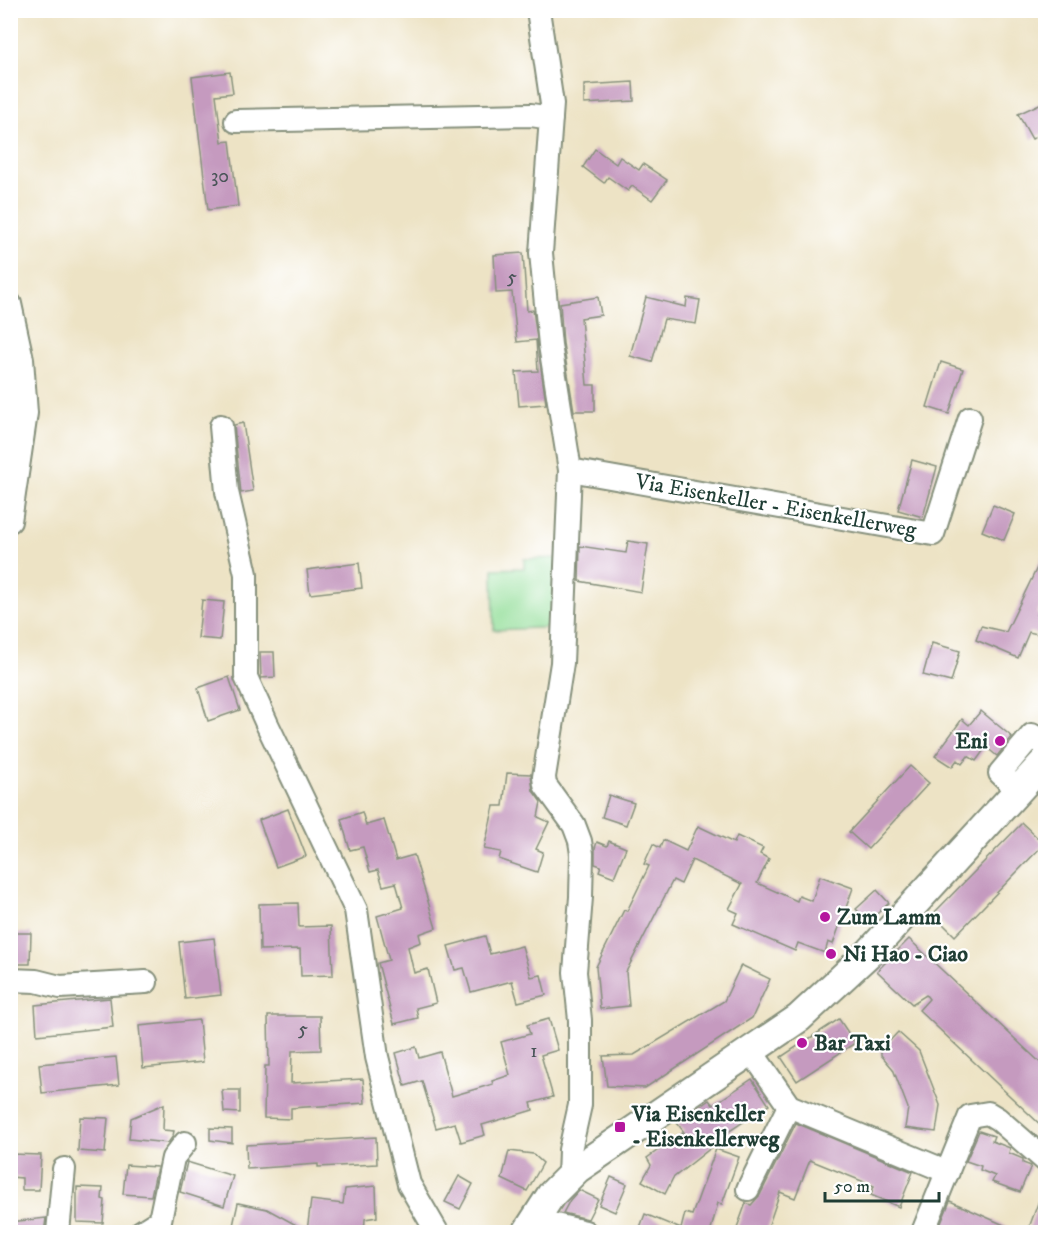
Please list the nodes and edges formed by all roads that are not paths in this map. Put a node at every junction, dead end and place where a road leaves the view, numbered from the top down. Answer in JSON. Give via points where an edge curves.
{"nodes":[{"id":1,"x":538,"y":10,"type":"edge"},
{"id":2,"x":551,"y":118,"type":"junction"},
{"id":3,"x":236,"y":122,"type":"dead end"},
{"id":4,"x":10,"y":304,"type":"edge"},
{"id":5,"x":970,"y":418,"type":"dead end"},
{"id":6,"x":221,"y":426,"type":"dead end"},
{"id":7,"x":570,"y":470,"type":"junction"},
{"id":8,"x":10,"y":521,"type":"edge"},
{"id":9,"x":1039,"y":740,"type":"edge"},
{"id":10,"x":1046,"y":760,"type":"edge"},
{"id":11,"x":1009,"y":782,"type":"junction"},
{"id":12,"x":10,"y":980,"type":"edge"},
{"id":13,"x":146,"y":982,"type":"dead end"},
{"id":14,"x":751,"y":1051,"type":"junction"},
{"id":15,"x":789,"y":1106,"type":"junction"},
{"id":16,"x":185,"y":1143,"type":"dead end"},
{"id":17,"x":1046,"y":1161,"type":"edge"},
{"id":18,"x":64,"y":1169,"type":"dead end"},
{"id":19,"x":948,"y":1172,"type":"junction"},
{"id":20,"x":569,"y":1177,"type":"junction"},
{"id":21,"x":748,"y":1189,"type":"dead end"},
{"id":22,"x":531,"y":1226,"type":"edge"},
{"id":23,"x":58,"y":1233,"type":"edge"},
{"id":24,"x":141,"y":1233,"type":"edge"},
{"id":25,"x":437,"y":1233,"type":"edge"},
{"id":26,"x":585,"y":1233,"type":"edge"},
{"id":27,"x":924,"y":1233,"type":"edge"}],
"edges":[{"from":1,"to":2,"type":"street"},
{"from":2,"to":3,"type":"street","via":[[531,115]]},
{"from":2,"to":7,"type":"street","via":[[541,253],[550,345]]},
{"from":4,"to":8,"type":"street","via":[[22,359],[26,413]]},
{"from":5,"to":7,"type":"street","name":"Via Eisenkeller - Eisenkellerweg","via":[[933,534]]},
{"from":6,"to":25,"type":"street","via":[[227,492],[246,574],[246,677],[356,910],[377,1057],[410,1184]]},
{"from":7,"to":20,"type":"street","via":[[562,663],[544,777],[545,786],[574,825],[582,854],[575,972],[580,1020],[580,1105],[570,1150]]},
{"from":9,"to":11,"type":"street"},
{"from":10,"to":11,"type":"main road"},
{"from":11,"to":14,"type":"main road","via":[[869,953],[800,1018]]},
{"from":12,"to":13,"type":"street","via":[[60,987]]},
{"from":14,"to":15,"type":"street"},
{"from":14,"to":20,"type":"main road"},
{"from":15,"to":19,"type":"street"},
{"from":15,"to":21,"type":"street"},
{"from":16,"to":24,"type":"street","via":[[173,1158],[160,1220]]},
{"from":17,"to":19,"type":"street","via":[[988,1113],[970,1116]]},
{"from":18,"to":23,"type":"street"},
{"from":19,"to":27,"type":"street"},
{"from":20,"to":22,"type":"main road","via":[[551,1195]]},
{"from":22,"to":26,"type":"street"}]}
